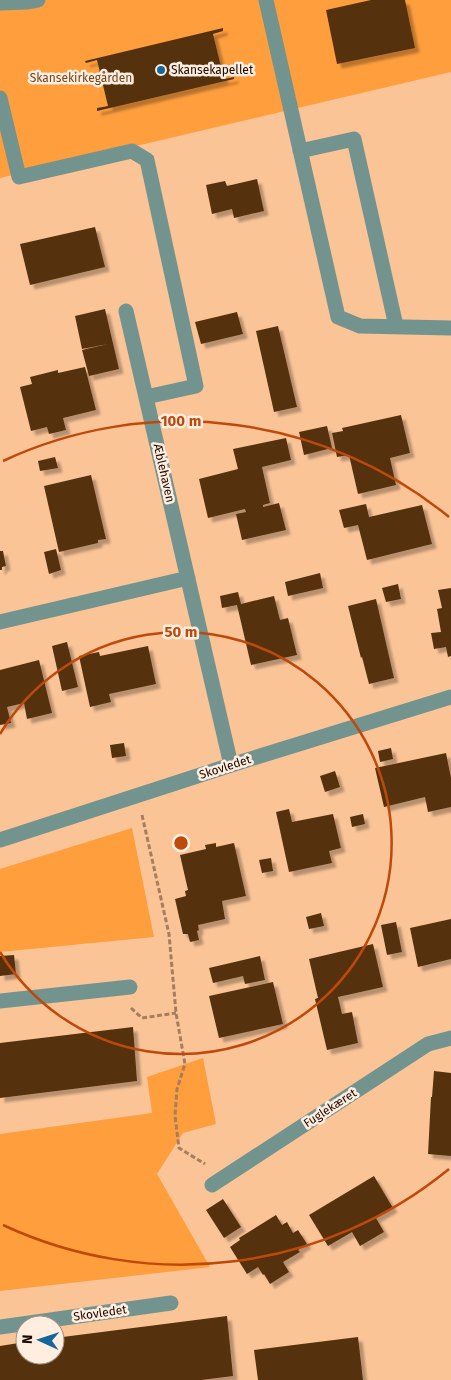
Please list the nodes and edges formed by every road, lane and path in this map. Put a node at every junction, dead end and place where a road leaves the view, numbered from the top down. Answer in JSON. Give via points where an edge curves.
{"nodes":[{"id":1,"x":38,"y":0,"type":"edge"},
{"id":2,"x":266,"y":0,"type":"edge"},
{"id":3,"x":0,"y":3,"type":"edge"},
{"id":4,"x":0,"y":98,"type":"edge"},
{"id":5,"x":300,"y":151,"type":"junction"},
{"id":6,"x":126,"y":311,"type":"dead end"},
{"id":7,"x":396,"y":326,"type":"junction"},
{"id":8,"x":451,"y":328,"type":"edge"},
{"id":9,"x":146,"y":397,"type":"junction"},
{"id":10,"x":188,"y":578,"type":"junction"},
{"id":11,"x":0,"y":622,"type":"edge"},
{"id":12,"x":451,"y":697,"type":"edge"},
{"id":13,"x":232,"y":765,"type":"junction"},
{"id":14,"x":137,"y":795,"type":"junction"},
{"id":15,"x":0,"y":840,"type":"edge"},
{"id":16,"x":130,"y":987,"type":"dead end"},
{"id":17,"x":109,"y":990,"type":"junction"},
{"id":18,"x":0,"y":1001,"type":"edge"},
{"id":19,"x":176,"y":1013,"type":"junction"},
{"id":20,"x":451,"y":1038,"type":"edge"},
{"id":21,"x":218,"y":1180,"type":"joint"},
{"id":22,"x":171,"y":1303,"type":"dead end"},
{"id":23,"x":0,"y":1327,"type":"edge"}],
"edges":[{"from":1,"to":3,"type":"street"},
{"from":2,"to":5,"type":"street"},
{"from":4,"to":9,"type":"street","via":[[19,177],[132,151],[147,160],[196,386]]},
{"from":5,"to":7,"type":"street","via":[[338,317],[360,326]]},
{"from":5,"to":7,"type":"street","via":[[354,139]]},
{"from":6,"to":9,"type":"street","name":"Æblehaven"},
{"from":7,"to":8,"type":"street"},
{"from":9,"to":10,"type":"street","name":"Æblehaven"},
{"from":10,"to":11,"type":"street"},
{"from":10,"to":13,"type":"street","name":"Æblehaven"},
{"from":12,"to":13,"type":"street","name":"Skovledet"},
{"from":13,"to":14,"type":"street","name":"Skovledet"},
{"from":14,"to":15,"type":"street","name":"Skovledet"},
{"from":14,"to":19,"type":"path","via":[[169,934]]},
{"from":16,"to":17,"type":"street"},
{"from":17,"to":18,"type":"street"},
{"from":17,"to":19,"type":"path","via":[[142,1018]]},
{"from":19,"to":21,"type":"path","via":[[185,1064],[177,1089],[179,1148]]},
{"from":20,"to":21,"type":"street","name":"Fuglekæret","via":[[428,1044]]},
{"from":22,"to":23,"type":"street","name":"Skovledet"}]}
